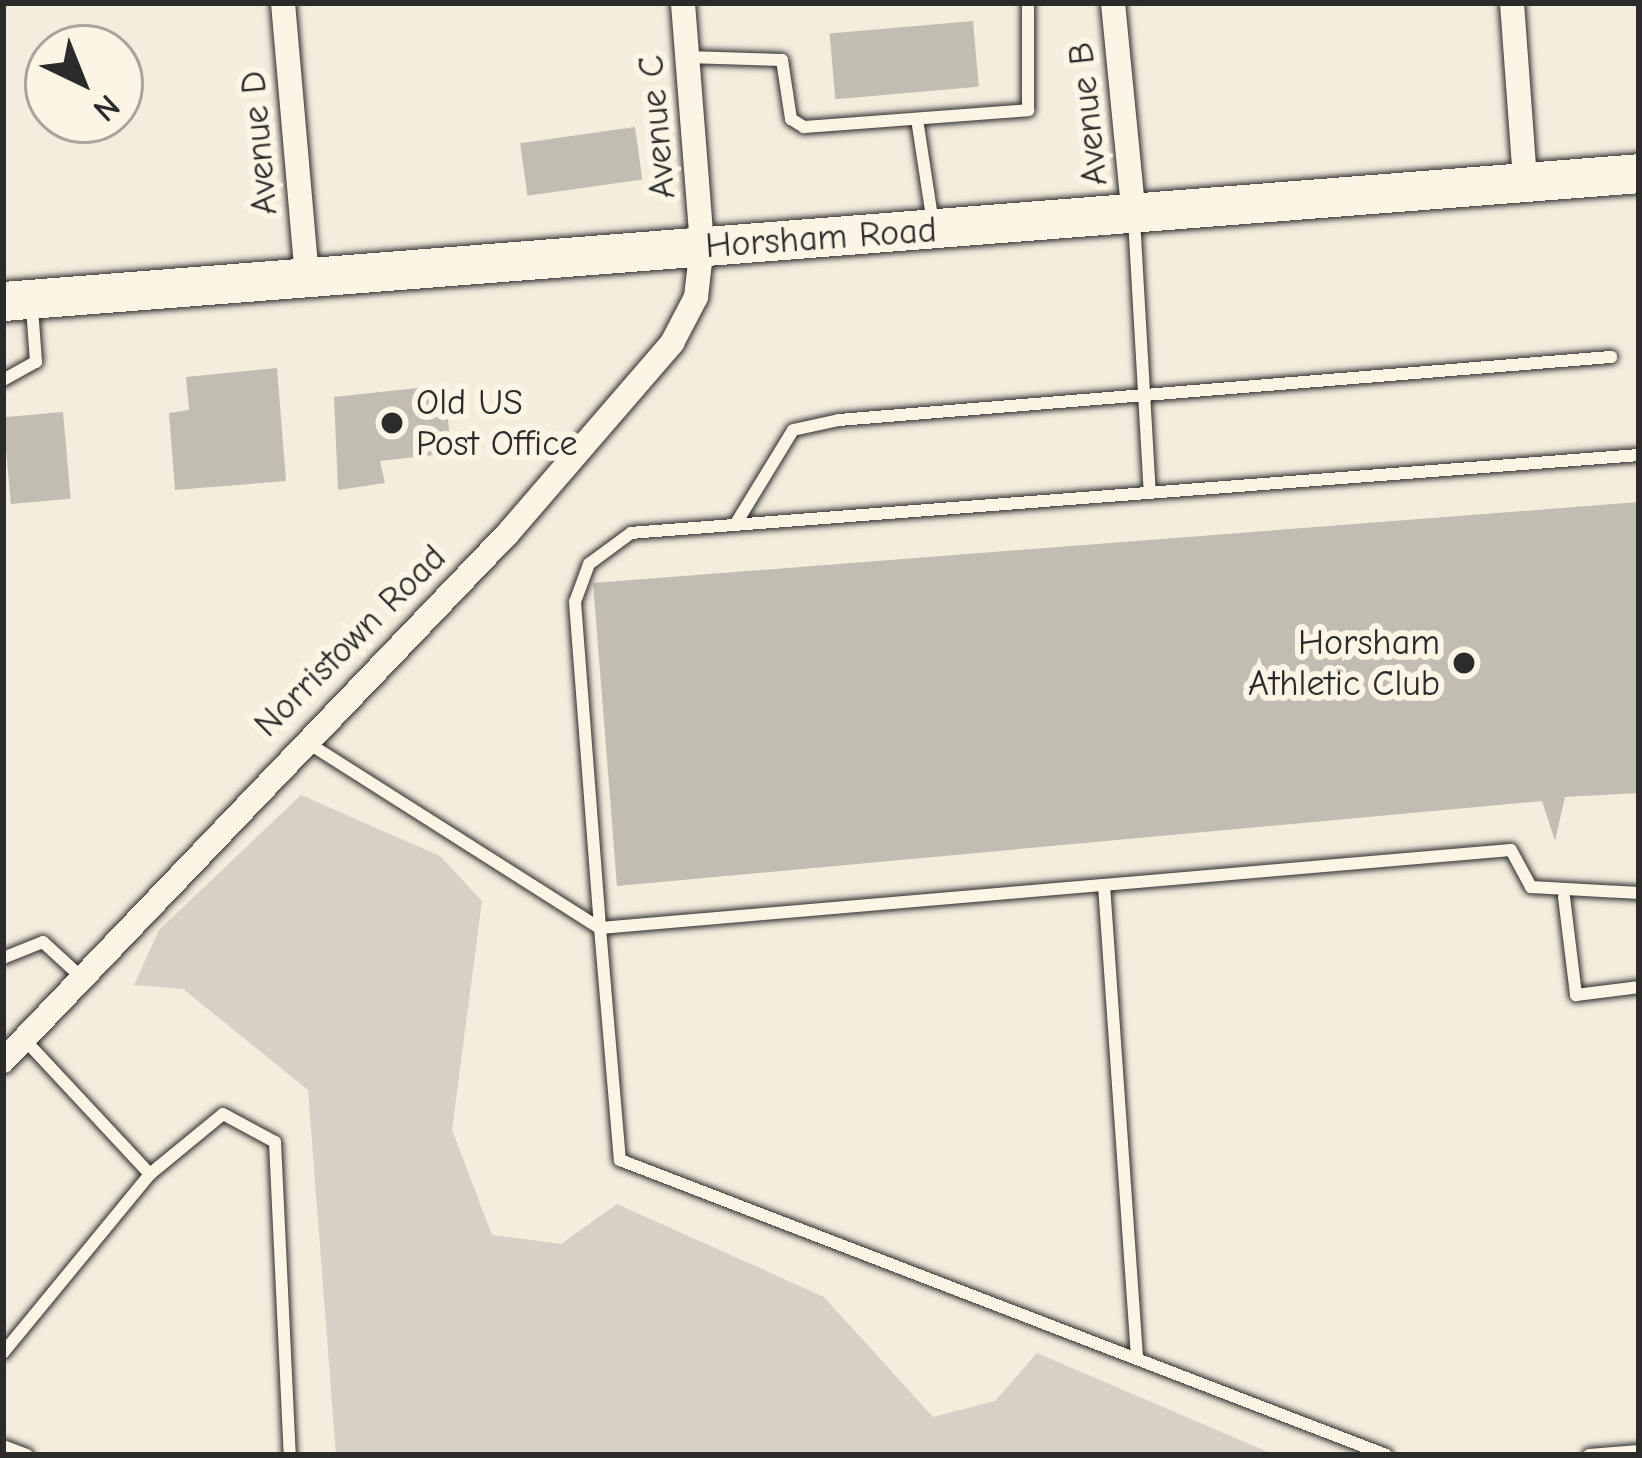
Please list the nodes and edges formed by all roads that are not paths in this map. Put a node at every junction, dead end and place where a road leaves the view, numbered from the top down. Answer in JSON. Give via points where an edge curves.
{"nodes":[{"id":1,"x":283,"y":3,"type":"edge"},
{"id":2,"x":683,"y":3,"type":"edge"},
{"id":3,"x":1028,"y":3,"type":"edge"},
{"id":4,"x":1113,"y":3,"type":"edge"},
{"id":5,"x":1512,"y":3,"type":"edge"},
{"id":6,"x":687,"y":57,"type":"junction"},
{"id":7,"x":917,"y":118,"type":"junction"},
{"id":8,"x":1639,"y":173,"type":"edge"},
{"id":9,"x":1525,"y":180,"type":"junction"},
{"id":10,"x":1134,"y":217,"type":"junction"},
{"id":11,"x":934,"y":230,"type":"junction"},
{"id":12,"x":702,"y":245,"type":"junction"},
{"id":13,"x":307,"y":276,"type":"junction"},
{"id":14,"x":18,"y":300,"type":"edge"},
{"id":15,"x":1611,"y":357,"type":"dead end"},
{"id":16,"x":3,"y":380,"type":"edge"},
{"id":17,"x":1145,"y":403,"type":"junction"},
{"id":18,"x":1639,"y":455,"type":"edge"},
{"id":19,"x":1150,"y":493,"type":"junction"},
{"id":20,"x":735,"y":525,"type":"junction"},
{"id":21,"x":302,"y":739,"type":"junction"},
{"id":22,"x":1104,"y":885,"type":"junction"},
{"id":23,"x":1639,"y":892,"type":"edge"},
{"id":24,"x":1564,"y":897,"type":"junction"},
{"id":25,"x":600,"y":928,"type":"junction"},
{"id":26,"x":3,"y":958,"type":"edge"},
{"id":27,"x":81,"y":977,"type":"junction"},
{"id":28,"x":1639,"y":987,"type":"edge"},
{"id":29,"x":23,"y":1039,"type":"junction"},
{"id":30,"x":3,"y":1061,"type":"edge"},
{"id":31,"x":150,"y":1174,"type":"junction"},
{"id":32,"x":3,"y":1353,"type":"edge"},
{"id":33,"x":1137,"y":1358,"type":"junction"},
{"id":34,"x":3,"y":1446,"type":"edge"},
{"id":35,"x":1639,"y":1451,"type":"edge"},
{"id":36,"x":27,"y":1455,"type":"edge"},
{"id":37,"x":290,"y":1455,"type":"edge"},
{"id":38,"x":1386,"y":1455,"type":"edge"},
{"id":39,"x":1589,"y":1455,"type":"edge"}],
"edges":[{"from":1,"to":13,"type":"street","name":"Avenue D"},
{"from":2,"to":6,"type":"street","name":"Avenue C"},
{"from":3,"to":7,"type":"lane","via":[[1028,110]]},
{"from":4,"to":10,"type":"street","name":"Avenue B"},
{"from":5,"to":9,"type":"street"},
{"from":6,"to":7,"type":"lane","via":[[782,60],[791,119],[804,128]]},
{"from":6,"to":12,"type":"street","name":"Avenue C"},
{"from":7,"to":11,"type":"lane"},
{"from":8,"to":9,"type":"main road","name":"Horsham Road"},
{"from":9,"to":10,"type":"main road","name":"Horsham Road"},
{"from":10,"to":11,"type":"main road","name":"Horsham Road"},
{"from":10,"to":17,"type":"lane"},
{"from":11,"to":12,"type":"main road","name":"Horsham Road"},
{"from":12,"to":13,"type":"main road","name":"Horsham Road"},
{"from":12,"to":21,"type":"street","name":"Norristown Road","via":[[696,297],[672,343],[509,532]]},
{"from":13,"to":14,"type":"main road","name":"Horsham Road"},
{"from":14,"to":16,"type":"lane","via":[[36,362]]},
{"from":15,"to":17,"type":"lane"},
{"from":17,"to":19,"type":"lane"},
{"from":17,"to":20,"type":"lane","via":[[793,430]]},
{"from":18,"to":19,"type":"lane"},
{"from":19,"to":20,"type":"lane"},
{"from":20,"to":25,"type":"lane","via":[[631,533],[578,583]]},
{"from":21,"to":25,"type":"lane"},
{"from":21,"to":27,"type":"street","name":"Norristown Road"},
{"from":22,"to":24,"type":"lane","via":[[1511,850],[1531,887]]},
{"from":22,"to":25,"type":"lane"},
{"from":22,"to":33,"type":"lane"},
{"from":23,"to":24,"type":"lane"},
{"from":24,"to":28,"type":"lane","via":[[1576,994]]},
{"from":25,"to":33,"type":"lane","via":[[620,1160]]},
{"from":26,"to":27,"type":"lane","via":[[43,943]]},
{"from":27,"to":29,"type":"street","name":"Norristown Road"},
{"from":29,"to":30,"type":"street","name":"Norristown Road"},
{"from":29,"to":31,"type":"lane"},
{"from":31,"to":32,"type":"lane"},
{"from":31,"to":37,"type":"lane","via":[[223,1114],[275,1142]]},
{"from":33,"to":38,"type":"lane"},
{"from":34,"to":36,"type":"lane"},
{"from":35,"to":39,"type":"lane"}]}
